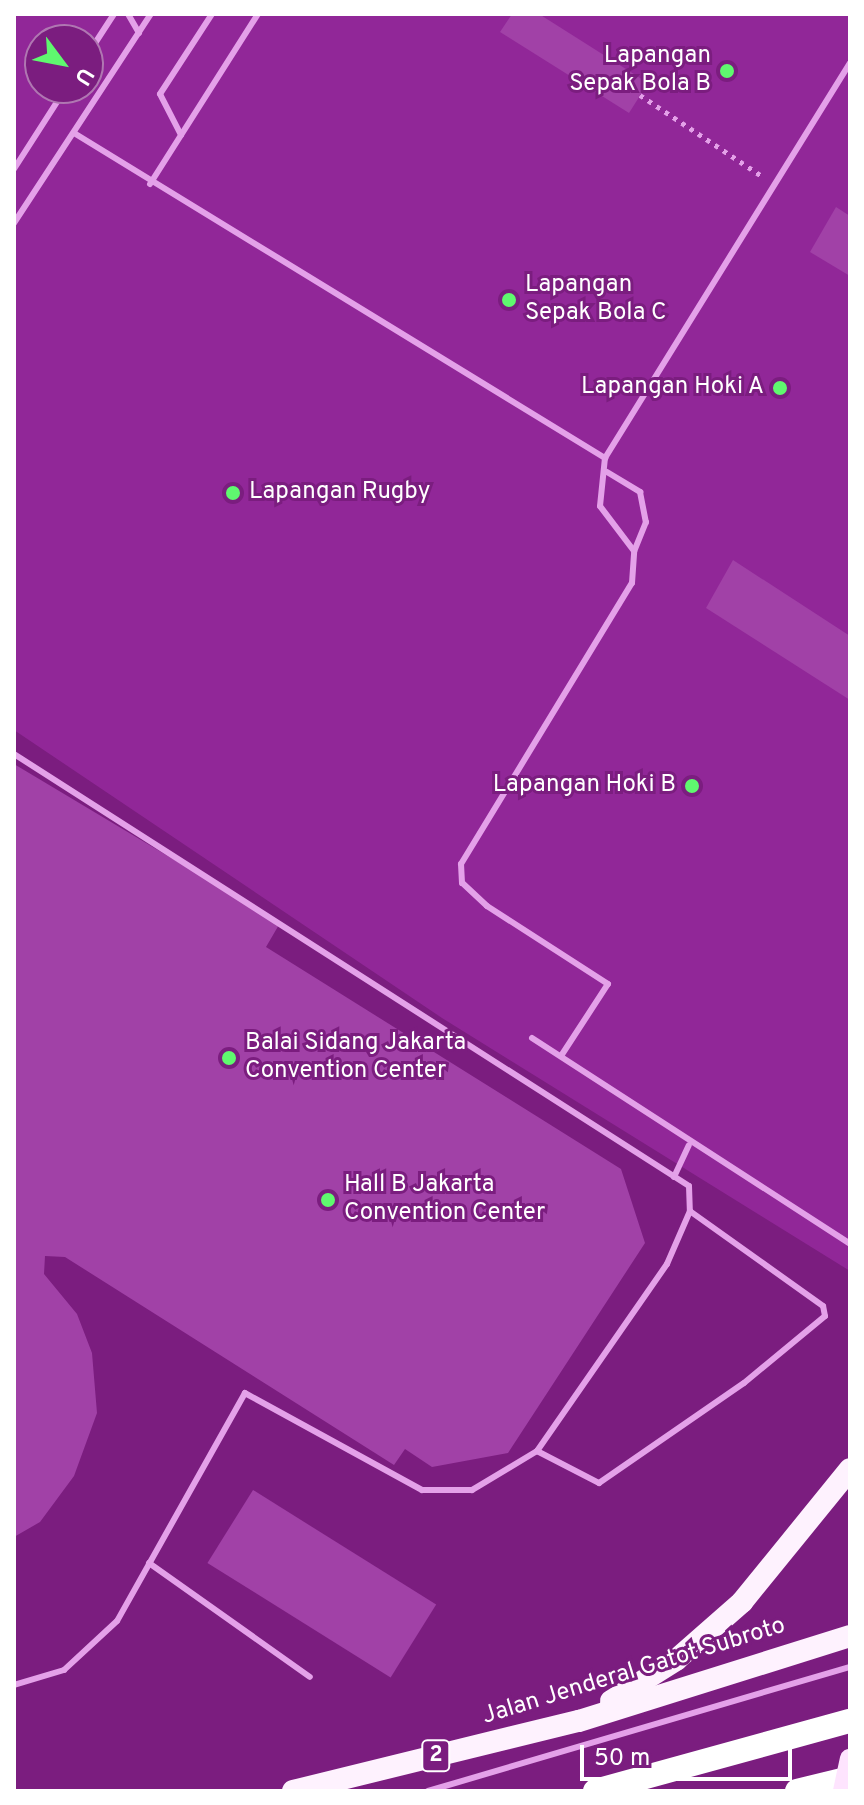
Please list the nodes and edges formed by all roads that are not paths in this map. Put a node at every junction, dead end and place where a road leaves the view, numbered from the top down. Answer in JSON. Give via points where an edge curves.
{"nodes":[{"id":1,"x":128,"y":14,"type":"edge"},
{"id":2,"x":151,"y":14,"type":"edge"},
{"id":3,"x":212,"y":14,"type":"edge"},
{"id":4,"x":258,"y":14,"type":"edge"},
{"id":5,"x":139,"y":33,"type":"junction"},
{"id":6,"x":850,"y":63,"type":"edge"},
{"id":7,"x":56,"y":104,"type":"edge"},
{"id":8,"x":74,"y":133,"type":"junction"},
{"id":9,"x":181,"y":135,"type":"junction"},
{"id":10,"x":14,"y":168,"type":"edge"},
{"id":11,"x":150,"y":184,"type":"junction"},
{"id":12,"x":14,"y":223,"type":"edge"},
{"id":13,"x":605,"y":458,"type":"junction"},
{"id":14,"x":607,"y":472,"type":"junction"},
{"id":15,"x":634,"y":551,"type":"junction"},
{"id":16,"x":14,"y":754,"type":"edge"},
{"id":17,"x":532,"y":1038,"type":"dead end"},
{"id":18,"x":561,"y":1056,"type":"junction"},
{"id":19,"x":689,"y":1145,"type":"junction"},
{"id":20,"x":674,"y":1177,"type":"junction"},
{"id":21,"x":690,"y":1211,"type":"junction"},
{"id":22,"x":850,"y":1244,"type":"edge"},
{"id":23,"x":537,"y":1451,"type":"junction"},
{"id":24,"x":850,"y":1469,"type":"edge"},
{"id":25,"x":149,"y":1563,"type":"junction"},
{"id":26,"x":850,"y":1636,"type":"edge"},
{"id":27,"x":850,"y":1667,"type":"edge"},
{"id":28,"x":310,"y":1677,"type":"dead end"},
{"id":29,"x":14,"y":1685,"type":"edge"},
{"id":30,"x":579,"y":1721,"type":"junction"},
{"id":31,"x":850,"y":1721,"type":"edge"},
{"id":32,"x":850,"y":1759,"type":"edge"},
{"id":33,"x":850,"y":1778,"type":"edge"},
{"id":34,"x":293,"y":1791,"type":"edge"},
{"id":35,"x":428,"y":1791,"type":"edge"},
{"id":36,"x":595,"y":1791,"type":"edge"},
{"id":37,"x":797,"y":1791,"type":"edge"},
{"id":38,"x":843,"y":1791,"type":"edge"}],
"edges":[{"from":1,"to":5,"type":"lane"},
{"from":2,"to":5,"type":"lane"},
{"from":3,"to":9,"type":"lane","via":[[160,94]]},
{"from":4,"to":9,"type":"lane"},
{"from":5,"to":8,"type":"lane"},
{"from":6,"to":13,"type":"lane"},
{"from":7,"to":10,"type":"lane"},
{"from":8,"to":11,"type":"lane"},
{"from":8,"to":12,"type":"lane"},
{"from":9,"to":11,"type":"lane"},
{"from":11,"to":13,"type":"lane"},
{"from":13,"to":14,"type":"lane"},
{"from":14,"to":15,"type":"lane","via":[[600,506]]},
{"from":14,"to":15,"type":"lane","via":[[640,492],[646,522]]},
{"from":15,"to":18,"type":"lane","via":[[618,614],[461,864],[462,883],[487,906],[608,984]]},
{"from":16,"to":20,"type":"lane"},
{"from":17,"to":18,"type":"lane"},
{"from":18,"to":19,"type":"lane"},
{"from":19,"to":20,"type":"lane"},
{"from":19,"to":22,"type":"lane"},
{"from":20,"to":21,"type":"lane","via":[[689,1186]]},
{"from":21,"to":23,"type":"lane","via":[[667,1264]]},
{"from":21,"to":23,"type":"lane","via":[[823,1306],[825,1316],[744,1383],[599,1483]]},
{"from":23,"to":25,"type":"lane","via":[[472,1490],[422,1490],[245,1393]]},
{"from":24,"to":30,"type":"highway","via":[[742,1602],[676,1660]]},
{"from":25,"to":28,"type":"lane"},
{"from":25,"to":29,"type":"lane","via":[[117,1621],[83,1656],[44,1679]]},
{"from":26,"to":30,"type":"highway","name":"Jalan Jenderal Gatot Subroto","number":"2"},
{"from":27,"to":35,"type":"lane"},
{"from":30,"to":34,"type":"highway","name":"Jalan Jenderal Gatot Subroto","number":"2"},
{"from":31,"to":36,"type":"highway"},
{"from":32,"to":38,"type":"main road","bridge":true},
{"from":33,"to":37,"type":"highway"}]}
